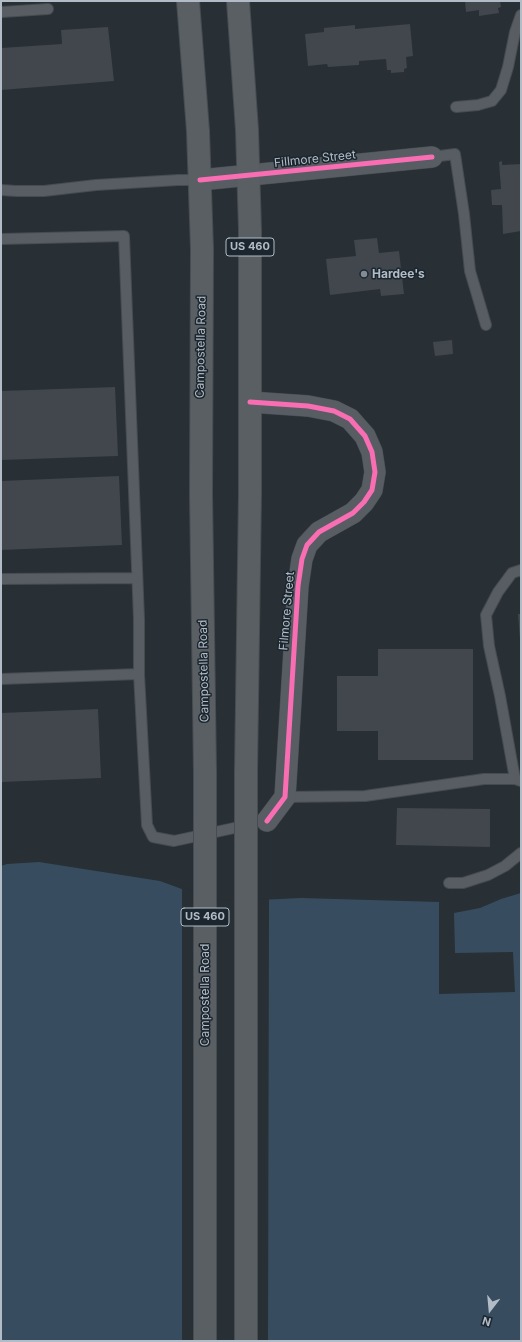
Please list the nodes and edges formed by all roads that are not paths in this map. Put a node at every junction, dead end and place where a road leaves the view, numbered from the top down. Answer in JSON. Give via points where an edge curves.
{"nodes":[{"id":1,"x":188,"y":1,"type":"edge"},
{"id":2,"x":238,"y":1,"type":"edge"},
{"id":3,"x":48,"y":9,"type":"dead end"},
{"id":4,"x":2,"y":12,"type":"dead end"},
{"id":5,"x":521,"y":14,"type":"edge"},
{"id":6,"x":456,"y":107,"type":"dead end"},
{"id":7,"x":432,"y":157,"type":"joint"},
{"id":8,"x":248,"y":176,"type":"junction"},
{"id":9,"x":200,"y":180,"type":"junction"},
{"id":10,"x":1,"y":190,"type":"edge"},
{"id":11,"x":1,"y":239,"type":"edge"},
{"id":12,"x":486,"y":325,"type":"dead end"},
{"id":13,"x":250,"y":402,"type":"junction"},
{"id":14,"x":521,"y":570,"type":"edge"},
{"id":15,"x":138,"y":578,"type":"junction"},
{"id":16,"x":1,"y":579,"type":"edge"},
{"id":17,"x":139,"y":674,"type":"junction"},
{"id":18,"x":1,"y":679,"type":"edge"},
{"id":19,"x":518,"y":780,"type":"edge"},
{"id":20,"x":285,"y":797,"type":"junction"},
{"id":21,"x":267,"y":821,"type":"joint"},
{"id":22,"x":521,"y":853,"type":"edge"},
{"id":23,"x":450,"y":883,"type":"dead end"},
{"id":24,"x":205,"y":1341,"type":"edge"},
{"id":25,"x":246,"y":1341,"type":"edge"}],
"edges":[{"from":1,"to":9,"type":"main road","name":"Campostella Road","number":"US 460"},
{"from":2,"to":8,"type":"main road","number":"US 460"},
{"from":3,"to":4,"type":"lane"},
{"from":5,"to":6,"type":"lane","via":[[501,90],[492,100],[478,105]]},
{"from":7,"to":8,"type":"street","name":"Fillmore Street"},
{"from":7,"to":12,"type":"lane","via":[[455,154],[470,271]]},
{"from":8,"to":9,"type":"street","name":"Fillmore Street"},
{"from":8,"to":13,"type":"main road","number":"US 460"},
{"from":9,"to":10,"type":"lane","via":[[44,190]]},
{"from":9,"to":24,"type":"main road","name":"Campostella Road","number":"US 460","bridge":true,"via":[[205,772]]},
{"from":11,"to":15,"type":"lane","via":[[124,236]]},
{"from":13,"to":20,"type":"street","name":"Filmore Street","via":[[308,406],[334,411],[350,419],[365,436],[372,452],[375,472],[372,490],[364,502],[353,513],[319,532],[307,545],[302,559],[298,586]]},
{"from":13,"to":25,"type":"main road","number":"US 460","bridge":true,"via":[[246,772]]},
{"from":14,"to":19,"type":"lane","via":[[512,573],[486,615],[488,646]]},
{"from":15,"to":16,"type":"lane"},
{"from":15,"to":17,"type":"lane"},
{"from":17,"to":18,"type":"lane"},
{"from":17,"to":21,"type":"lane","via":[[147,825],[153,837],[174,841]]},
{"from":19,"to":20,"type":"lane","via":[[484,779],[366,796]]},
{"from":20,"to":21,"type":"street"},
{"from":22,"to":23,"type":"lane","via":[[488,875],[463,883]]}]}
